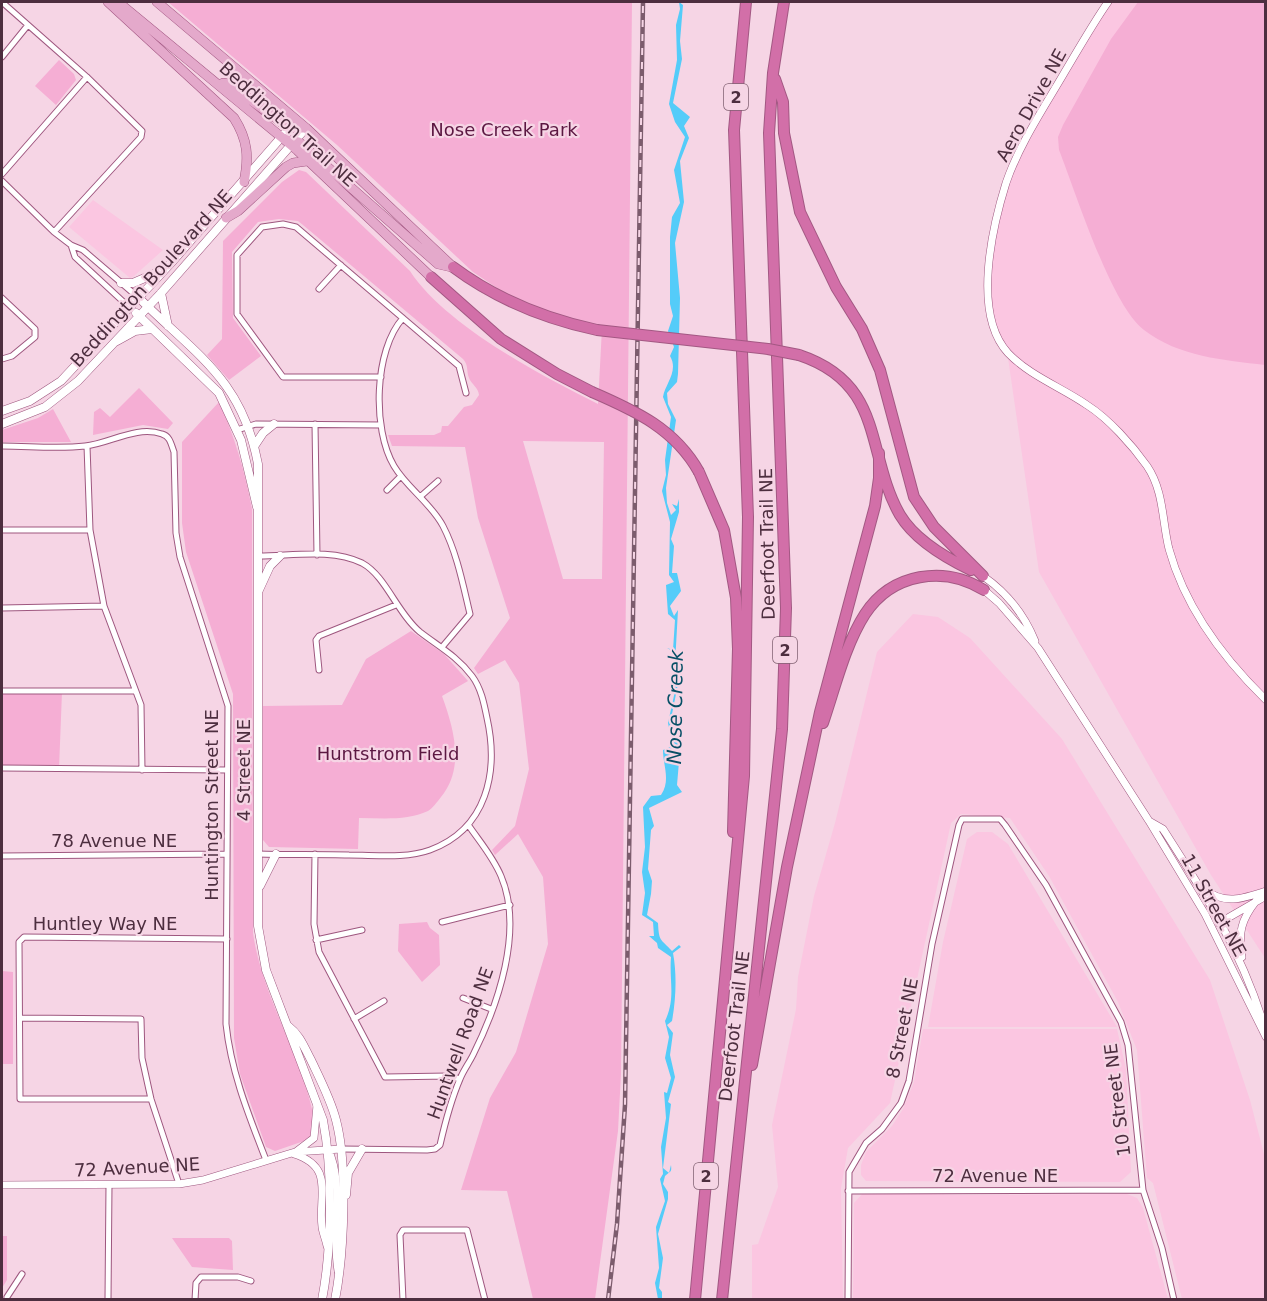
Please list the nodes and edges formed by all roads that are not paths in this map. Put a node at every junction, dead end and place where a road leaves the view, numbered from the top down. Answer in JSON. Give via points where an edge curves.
{"nodes":[{"id":1,"x":2,"y":2,"type":"edge"},
{"id":2,"x":108,"y":2,"type":"edge"},
{"id":3,"x":118,"y":2,"type":"edge"},
{"id":4,"x":157,"y":2,"type":"edge"},
{"id":5,"x":746,"y":2,"type":"edge"},
{"id":6,"x":784,"y":2,"type":"edge"},
{"id":7,"x":1108,"y":2,"type":"edge"},
{"id":8,"x":28,"y":25,"type":"junction"},
{"id":9,"x":2,"y":57,"type":"edge"},
{"id":10,"x":773,"y":73,"type":"junction"},
{"id":11,"x":87,"y":77,"type":"junction"},
{"id":12,"x":217,"y":82,"type":"junction"},
{"id":13,"x":297,"y":120,"type":"junction"},
{"id":14,"x":289,"y":128,"type":"junction"},
{"id":15,"x":306,"y":128,"type":"junction"},
{"id":16,"x":282,"y":138,"type":"junction"},
{"id":17,"x":294,"y":143,"type":"junction"},
{"id":18,"x":307,"y":161,"type":"junction"},
{"id":19,"x":2,"y":174,"type":"edge"},
{"id":20,"x":2,"y":181,"type":"edge"},
{"id":21,"x":244,"y":182,"type":"junction"},
{"id":22,"x":226,"y":218,"type":"junction"},
{"id":23,"x":54,"y":232,"type":"junction"},
{"id":24,"x":71,"y":245,"type":"junction"},
{"id":25,"x":341,"y":265,"type":"junction"},
{"id":26,"x":453,"y":267,"type":"junction"},
{"id":27,"x":165,"y":269,"type":"junction"},
{"id":28,"x":431,"y":277,"type":"joint"},
{"id":29,"x":121,"y":283,"type":"junction"},
{"id":30,"x":319,"y":289,"type":"dead end"},
{"id":31,"x":160,"y":293,"type":"junction"},
{"id":32,"x":2,"y":297,"type":"edge"},
{"id":33,"x":139,"y":298,"type":"junction"},
{"id":34,"x":147,"y":306,"type":"junction"},
{"id":35,"x":130,"y":308,"type":"junction"},
{"id":36,"x":138,"y":315,"type":"junction"},
{"id":37,"x":403,"y":318,"type":"junction"},
{"id":38,"x":168,"y":328,"type":"junction"},
{"id":39,"x":152,"y":329,"type":"junction"},
{"id":40,"x":111,"y":345,"type":"junction"},
{"id":41,"x":2,"y":359,"type":"edge"},
{"id":42,"x":381,"y":377,"type":"junction"},
{"id":43,"x":466,"y":393,"type":"dead end"},
{"id":44,"x":2,"y":411,"type":"edge"},
{"id":45,"x":2,"y":424,"type":"edge"},
{"id":46,"x":274,"y":424,"type":"junction"},
{"id":47,"x":315,"y":424,"type":"junction"},
{"id":48,"x":381,"y":425,"type":"junction"},
{"id":49,"x":249,"y":426,"type":"junction"},
{"id":50,"x":237,"y":430,"type":"junction"},
{"id":51,"x":255,"y":445,"type":"junction"},
{"id":52,"x":2,"y":446,"type":"edge"},
{"id":53,"x":87,"y":446,"type":"junction"},
{"id":54,"x":879,"y":453,"type":"junction"},
{"id":55,"x":401,"y":476,"type":"junction"},
{"id":56,"x":438,"y":481,"type":"dead end"},
{"id":57,"x":387,"y":490,"type":"dead end"},
{"id":58,"x":421,"y":496,"type":"junction"},
{"id":59,"x":258,"y":509,"type":"junction"},
{"id":60,"x":2,"y":530,"type":"edge"},
{"id":61,"x":90,"y":530,"type":"junction"},
{"id":62,"x":317,"y":555,"type":"junction"},
{"id":63,"x":259,"y":556,"type":"junction"},
{"id":64,"x":280,"y":556,"type":"junction"},
{"id":65,"x":982,"y":576,"type":"junction"},
{"id":66,"x":984,"y":590,"type":"joint"},
{"id":67,"x":258,"y":595,"type":"junction"},
{"id":68,"x":396,"y":605,"type":"junction"},
{"id":69,"x":104,"y":606,"type":"junction"},
{"id":70,"x":2,"y":608,"type":"edge"},
{"id":71,"x":443,"y":646,"type":"junction"},
{"id":72,"x":1038,"y":648,"type":"junction"},
{"id":73,"x":319,"y":670,"type":"dead end"},
{"id":74,"x":2,"y":691,"type":"edge"},
{"id":75,"x":134,"y":691,"type":"junction"},
{"id":76,"x":1266,"y":700,"type":"edge"},
{"id":77,"x":2,"y":768,"type":"edge"},
{"id":78,"x":142,"y":770,"type":"junction"},
{"id":79,"x":227,"y":770,"type":"junction"},
{"id":80,"x":806,"y":777,"type":"junction"},
{"id":81,"x":962,"y":819,"type":"joint"},
{"id":82,"x":1149,"y":821,"type":"junction"},
{"id":83,"x":469,"y":826,"type":"junction"},
{"id":84,"x":226,"y":854,"type":"junction"},
{"id":85,"x":258,"y":854,"type":"junction"},
{"id":86,"x":276,"y":854,"type":"junction"},
{"id":87,"x":315,"y":854,"type":"junction"},
{"id":88,"x":2,"y":856,"type":"edge"},
{"id":89,"x":1199,"y":885,"type":"junction"},
{"id":90,"x":1266,"y":894,"type":"edge"},
{"id":91,"x":257,"y":896,"type":"junction"},
{"id":92,"x":1256,"y":902,"type":"junction"},
{"id":93,"x":510,"y":905,"type":"junction"},
{"id":94,"x":734,"y":906,"type":"junction"},
{"id":95,"x":442,"y":922,"type":"dead end"},
{"id":96,"x":1221,"y":922,"type":"junction"},
{"id":97,"x":1211,"y":926,"type":"junction"},
{"id":98,"x":362,"y":930,"type":"dead end"},
{"id":99,"x":227,"y":939,"type":"junction"},
{"id":100,"x":316,"y":940,"type":"junction"},
{"id":101,"x":1242,"y":963,"type":"junction"},
{"id":102,"x":463,"y":998,"type":"dead end"},
{"id":103,"x":384,"y":1001,"type":"dead end"},
{"id":104,"x":491,"y":1009,"type":"junction"},
{"id":105,"x":20,"y":1018,"type":"junction"},
{"id":106,"x":354,"y":1019,"type":"junction"},
{"id":107,"x":288,"y":1026,"type":"junction"},
{"id":108,"x":1266,"y":1030,"type":"edge"},
{"id":109,"x":1266,"y":1037,"type":"edge"},
{"id":110,"x":460,"y":1079,"type":"junction"},
{"id":111,"x":743,"y":1097,"type":"junction"},
{"id":112,"x":151,"y":1099,"type":"junction"},
{"id":113,"x":317,"y":1104,"type":"junction"},
{"id":114,"x":328,"y":1149,"type":"junction"},
{"id":115,"x":341,"y":1149,"type":"junction"},
{"id":116,"x":362,"y":1149,"type":"junction"},
{"id":117,"x":293,"y":1153,"type":"junction"},
{"id":118,"x":266,"y":1160,"type":"junction"},
{"id":119,"x":179,"y":1184,"type":"junction"},
{"id":120,"x":2,"y":1185,"type":"edge"},
{"id":121,"x":109,"y":1185,"type":"junction"},
{"id":122,"x":1143,"y":1190,"type":"junction"},
{"id":123,"x":848,"y":1191,"type":"junction"},
{"id":124,"x":327,"y":1246,"type":"junction"},
{"id":125,"x":341,"y":1251,"type":"junction"},
{"id":126,"x":22,"y":1274,"type":"dead end"},
{"id":127,"x":339,"y":1274,"type":"junction"},
{"id":128,"x":251,"y":1281,"type":"dead end"},
{"id":129,"x":6,"y":1297,"type":"edge"},
{"id":130,"x":108,"y":1299,"type":"edge"},
{"id":131,"x":195,"y":1299,"type":"edge"},
{"id":132,"x":322,"y":1299,"type":"edge"},
{"id":133,"x":335,"y":1299,"type":"edge"},
{"id":134,"x":403,"y":1299,"type":"edge"},
{"id":135,"x":485,"y":1299,"type":"edge"},
{"id":136,"x":694,"y":1299,"type":"edge"},
{"id":137,"x":722,"y":1299,"type":"edge"},
{"id":138,"x":848,"y":1299,"type":"edge"},
{"id":139,"x":1174,"y":1299,"type":"edge"}],
"edges":[{"from":1,"to":8,"type":"street"},
{"from":2,"to":21,"type":"main road","via":[[234,118],[246,142]]},
{"from":3,"to":12,"type":"main road","name":"Beddington Trail NE"},
{"from":4,"to":13,"type":"main road","name":"Beddington Trail NE"},
{"from":5,"to":94,"type":"highway","name":"Deerfoot Trail NE","number":"2","via":[[734,130],[748,528],[744,776]]},
{"from":6,"to":10,"type":"highway","name":"Deerfoot Trail NE","number":"2"},
{"from":7,"to":76,"type":"street","name":"Aero Drive NE","via":[[1051,94],[1006,182],[990,266],[990,316],[1006,351],[1022,366],[1089,406],[1148,468],[1159,492],[1169,548],[1186,593],[1227,657]]},
{"from":8,"to":9,"type":"street"},
{"from":8,"to":11,"type":"street"},
{"from":10,"to":65,"type":"highway","via":[[783,102],[784,133],[800,212],[880,370],[914,497],[934,527]]},
{"from":10,"to":111,"type":"highway","name":"Deerfoot Trail NE","number":"2","via":[[770,201],[786,608],[783,707],[771,853]]},
{"from":11,"to":19,"type":"street"},
{"from":11,"to":23,"type":"street","via":[[142,131],[141,137]]},
{"from":12,"to":14,"type":"main road","via":[[229,84]]},
{"from":12,"to":16,"type":"main road","name":"Beddington Trail NE"},
{"from":13,"to":14,"type":"main road","name":"Beddington Boulevard NE"},
{"from":13,"to":15,"type":"main road","name":"Beddington Trail NE"},
{"from":14,"to":15,"type":"main road"},
{"from":14,"to":16,"type":"main road","name":"Beddington Boulevard NE"},
{"from":15,"to":17,"type":"main road","name":"Beddington Boulevard NE"},
{"from":15,"to":26,"type":"main road","name":"Beddington Trail NE"},
{"from":16,"to":17,"type":"main road"},
{"from":16,"to":21,"type":"main road","name":"Beddington Boulevard NE"},
{"from":17,"to":18,"type":"main road","name":"Beddington Trail NE"},
{"from":17,"to":22,"type":"main road","name":"Beddington Boulevard NE"},
{"from":17,"to":26,"type":"main road","via":[[438,264]]},
{"from":18,"to":22,"type":"main road","via":[[286,167]]},
{"from":18,"to":28,"type":"main road","name":"Beddington Trail NE"},
{"from":20,"to":23,"type":"street"},
{"from":21,"to":27,"type":"main road","name":"Beddington Boulevard NE"},
{"from":22,"to":31,"type":"main road","name":"Beddington Boulevard NE"},
{"from":23,"to":24,"type":"street"},
{"from":24,"to":29,"type":"street","via":[[83,250]]},
{"from":24,"to":35,"type":"street","via":[[75,257]]},
{"from":25,"to":30,"type":"street"},
{"from":25,"to":37,"type":"street"},
{"from":25,"to":42,"type":"street","via":[[296,226],[262,226],[237,255],[237,314],[283,377]]},
{"from":26,"to":54,"type":"highway","bridge":true,"via":[[514,303],[597,330],[799,355],[823,366],[855,396],[874,433]]},
{"from":27,"to":29,"type":"main road","via":[[134,283]]},
{"from":27,"to":33,"type":"main road","name":"Beddington Boulevard NE"},
{"from":28,"to":94,"type":"highway","bridge":true,"via":[[501,339],[557,374],[630,408],[662,428],[685,450],[699,472],[724,530],[736,598],[738,649],[730,878]]},
{"from":29,"to":33,"type":"street"},
{"from":31,"to":34,"type":"main road","name":"Beddington Boulevard NE"},
{"from":31,"to":38,"type":"main road"},
{"from":32,"to":41,"type":"street","via":[[34,329],[35,337],[12,356]]},
{"from":33,"to":34,"type":"main road","name":"4 Street NE"},
{"from":33,"to":35,"type":"main road","name":"Beddington Boulevard NE"},
{"from":34,"to":36,"type":"main road","name":"Beddington Boulevard NE"},
{"from":34,"to":38,"type":"main road","name":"4 Street NE"},
{"from":35,"to":36,"type":"main road","name":"4 Street NE"},
{"from":35,"to":44,"type":"main road","name":"Beddington Boulevard NE","via":[[61,381],[30,401]]},
{"from":36,"to":39,"type":"main road","name":"4 Street NE"},
{"from":36,"to":40,"type":"main road","name":"Beddington Boulevard NE"},
{"from":37,"to":42,"type":"street","via":[[386,346]]},
{"from":37,"to":43,"type":"street","via":[[459,366]]},
{"from":38,"to":49,"type":"main road","name":"4 Street NE","via":[[225,382]]},
{"from":39,"to":40,"type":"main road","via":[[135,331]]},
{"from":39,"to":50,"type":"main road","name":"4 Street NE","via":[[212,383]]},
{"from":40,"to":45,"type":"main road","name":"Beddington Boulevard NE","via":[[65,393],[30,415]]},
{"from":42,"to":48,"type":"street"},
{"from":46,"to":47,"type":"street"},
{"from":46,"to":49,"type":"street"},
{"from":46,"to":51,"type":"main road"},
{"from":47,"to":48,"type":"street"},
{"from":47,"to":62,"type":"street"},
{"from":48,"to":55,"type":"street","via":[[387,449]]},
{"from":49,"to":50,"type":"street"},
{"from":49,"to":51,"type":"main road","name":"4 Street NE"},
{"from":50,"to":59,"type":"main road","name":"4 Street NE"},
{"from":51,"to":59,"type":"main road","name":"4 Street NE"},
{"from":52,"to":53,"type":"street"},
{"from":53,"to":61,"type":"street"},
{"from":53,"to":79,"type":"street","name":"Huntington Street NE","via":[[153,432],[170,439],[179,549],[228,706]]},
{"from":54,"to":65,"type":"highway","via":[[890,495],[918,537]]},
{"from":54,"to":80,"type":"highway","via":[[875,506],[843,618]]},
{"from":55,"to":57,"type":"street"},
{"from":55,"to":58,"type":"street"},
{"from":56,"to":58,"type":"street"},
{"from":58,"to":71,"type":"street","via":[[444,528],[470,614]]},
{"from":59,"to":63,"type":"main road","name":"4 Street NE"},
{"from":60,"to":61,"type":"street"},
{"from":61,"to":69,"type":"street"},
{"from":62,"to":64,"type":"street"},
{"from":62,"to":68,"type":"street","via":[[360,562],[373,570]]},
{"from":63,"to":64,"type":"street"},
{"from":63,"to":67,"type":"main road","name":"4 Street NE"},
{"from":64,"to":67,"type":"main road","via":[[270,566]]},
{"from":65,"to":72,"type":"street","name":"11 Street NE","via":[[1000,588],[1028,624]]},
{"from":66,"to":72,"type":"street","name":"11 Street NE"},
{"from":66,"to":80,"type":"highway","via":[[960,579],[932,575],[905,581],[877,599],[854,637]]},
{"from":67,"to":85,"type":"main road","name":"4 Street NE"},
{"from":68,"to":71,"type":"street","via":[[420,632]]},
{"from":68,"to":73,"type":"street","via":[[319,636]]},
{"from":69,"to":70,"type":"street"},
{"from":69,"to":75,"type":"street"},
{"from":71,"to":83,"type":"street","via":[[477,684],[489,727],[490,779]]},
{"from":72,"to":82,"type":"street","name":"11 Street NE"},
{"from":74,"to":75,"type":"street"},
{"from":75,"to":78,"type":"street","via":[[143,718]]},
{"from":77,"to":78,"type":"street"},
{"from":78,"to":79,"type":"street"},
{"from":79,"to":84,"type":"street","name":"Huntington Street NE"},
{"from":80,"to":111,"type":"highway","via":[[751,1072]]},
{"from":81,"to":122,"type":"street","name":"10 Street NE","via":[[1000,819],[1046,885],[1121,1022],[1128,1045]]},
{"from":81,"to":123,"type":"street","name":"8 Street NE","via":[[932,944],[909,1082],[901,1103],[853,1162]]},
{"from":82,"to":89,"type":"street","name":"11 Street NE","via":[[1163,829]]},
{"from":82,"to":97,"type":"street","name":"11 Street NE"},
{"from":83,"to":87,"type":"street","via":[[448,841],[415,854]]},
{"from":83,"to":93,"type":"street","name":"Huntwell Road NE","via":[[501,874]]},
{"from":84,"to":88,"type":"street","name":"78 Avenue NE"},
{"from":84,"to":99,"type":"street","name":"Huntington Street NE"},
{"from":85,"to":86,"type":"street"},
{"from":85,"to":91,"type":"main road","name":"4 Street NE"},
{"from":86,"to":87,"type":"street"},
{"from":86,"to":91,"type":"main road"},
{"from":87,"to":100,"type":"street"},
{"from":89,"to":90,"type":"street","via":[[1225,901]]},
{"from":89,"to":96,"type":"street","name":"11 Street NE"},
{"from":90,"to":92,"type":"street"},
{"from":91,"to":107,"type":"main road","name":"4 Street NE","via":[[260,948]]},
{"from":92,"to":96,"type":"street"},
{"from":92,"to":101,"type":"street","via":[[1240,926]]},
{"from":93,"to":95,"type":"street"},
{"from":93,"to":104,"type":"street","name":"Huntwell Road NE","via":[[507,959]]},
{"from":94,"to":136,"type":"highway","name":"Deerfoot Trail NE","number":"2"},
{"from":96,"to":97,"type":"street"},
{"from":96,"to":101,"type":"street","name":"11 Street NE"},
{"from":97,"to":109,"type":"street","name":"11 Street NE"},
{"from":98,"to":100,"type":"street"},
{"from":99,"to":105,"type":"street","name":"Huntley Way NE","via":[[24,937],[19,942]]},
{"from":99,"to":118,"type":"street","name":"Huntington Street NE","via":[[229,1053]]},
{"from":100,"to":106,"type":"street","via":[[327,971]]},
{"from":101,"to":108,"type":"street","name":"11 Street NE"},
{"from":102,"to":104,"type":"street"},
{"from":103,"to":106,"type":"street"},
{"from":104,"to":110,"type":"street","name":"Huntwell Road NE"},
{"from":105,"to":112,"type":"street","via":[[141,1019],[142,1058]]},
{"from":105,"to":112,"type":"street","name":"Huntley Way NE","via":[[20,1099]]},
{"from":106,"to":110,"type":"street","via":[[385,1077]]},
{"from":107,"to":113,"type":"main road","name":"4 Street NE"},
{"from":107,"to":115,"type":"main road","name":"4 Street NE","via":[[297,1033],[317,1072],[336,1117]]},
{"from":110,"to":116,"type":"street","name":"Huntwell Road NE","via":[[440,1145],[435,1149]]},
{"from":111,"to":137,"type":"highway","name":"Deerfoot Trail NE","number":"2"},
{"from":112,"to":119,"type":"street"},
{"from":113,"to":114,"type":"main road","name":"4 Street NE"},
{"from":113,"to":117,"type":"street","via":[[314,1138]]},
{"from":114,"to":115,"type":"street","name":"72 Avenue NE"},
{"from":114,"to":117,"type":"street","name":"72 Avenue NE"},
{"from":114,"to":124,"type":"main road","name":"4 Street NE"},
{"from":114,"to":127,"type":"street","via":[[336,1165],[335,1254]]},
{"from":115,"to":116,"type":"street","name":"Huntwell Road NE"},
{"from":115,"to":125,"type":"main road","name":"4 Street NE"},
{"from":116,"to":125,"type":"main road","via":[[348,1173]]},
{"from":117,"to":118,"type":"street","name":"72 Avenue NE"},
{"from":117,"to":124,"type":"street","via":[[310,1160],[322,1176],[322,1227]]},
{"from":118,"to":119,"type":"street","name":"72 Avenue NE"},
{"from":119,"to":121,"type":"street","name":"72 Avenue NE"},
{"from":120,"to":121,"type":"street","name":"72 Avenue NE"},
{"from":121,"to":130,"type":"street"},
{"from":122,"to":123,"type":"street","name":"72 Avenue NE"},
{"from":122,"to":139,"type":"street","name":"10 Street NE"},
{"from":123,"to":138,"type":"street","name":"8 Street NE"},
{"from":124,"to":132,"type":"main road","name":"4 Street NE"},
{"from":125,"to":127,"type":"main road","name":"4 Street NE"},
{"from":126,"to":129,"type":"street"},
{"from":127,"to":133,"type":"main road","name":"4 Street NE"},
{"from":128,"to":131,"type":"street","via":[[201,1277],[196,1283]]},
{"from":134,"to":135,"type":"street","via":[[400,1235],[404,1230],[467,1230]]}]}
